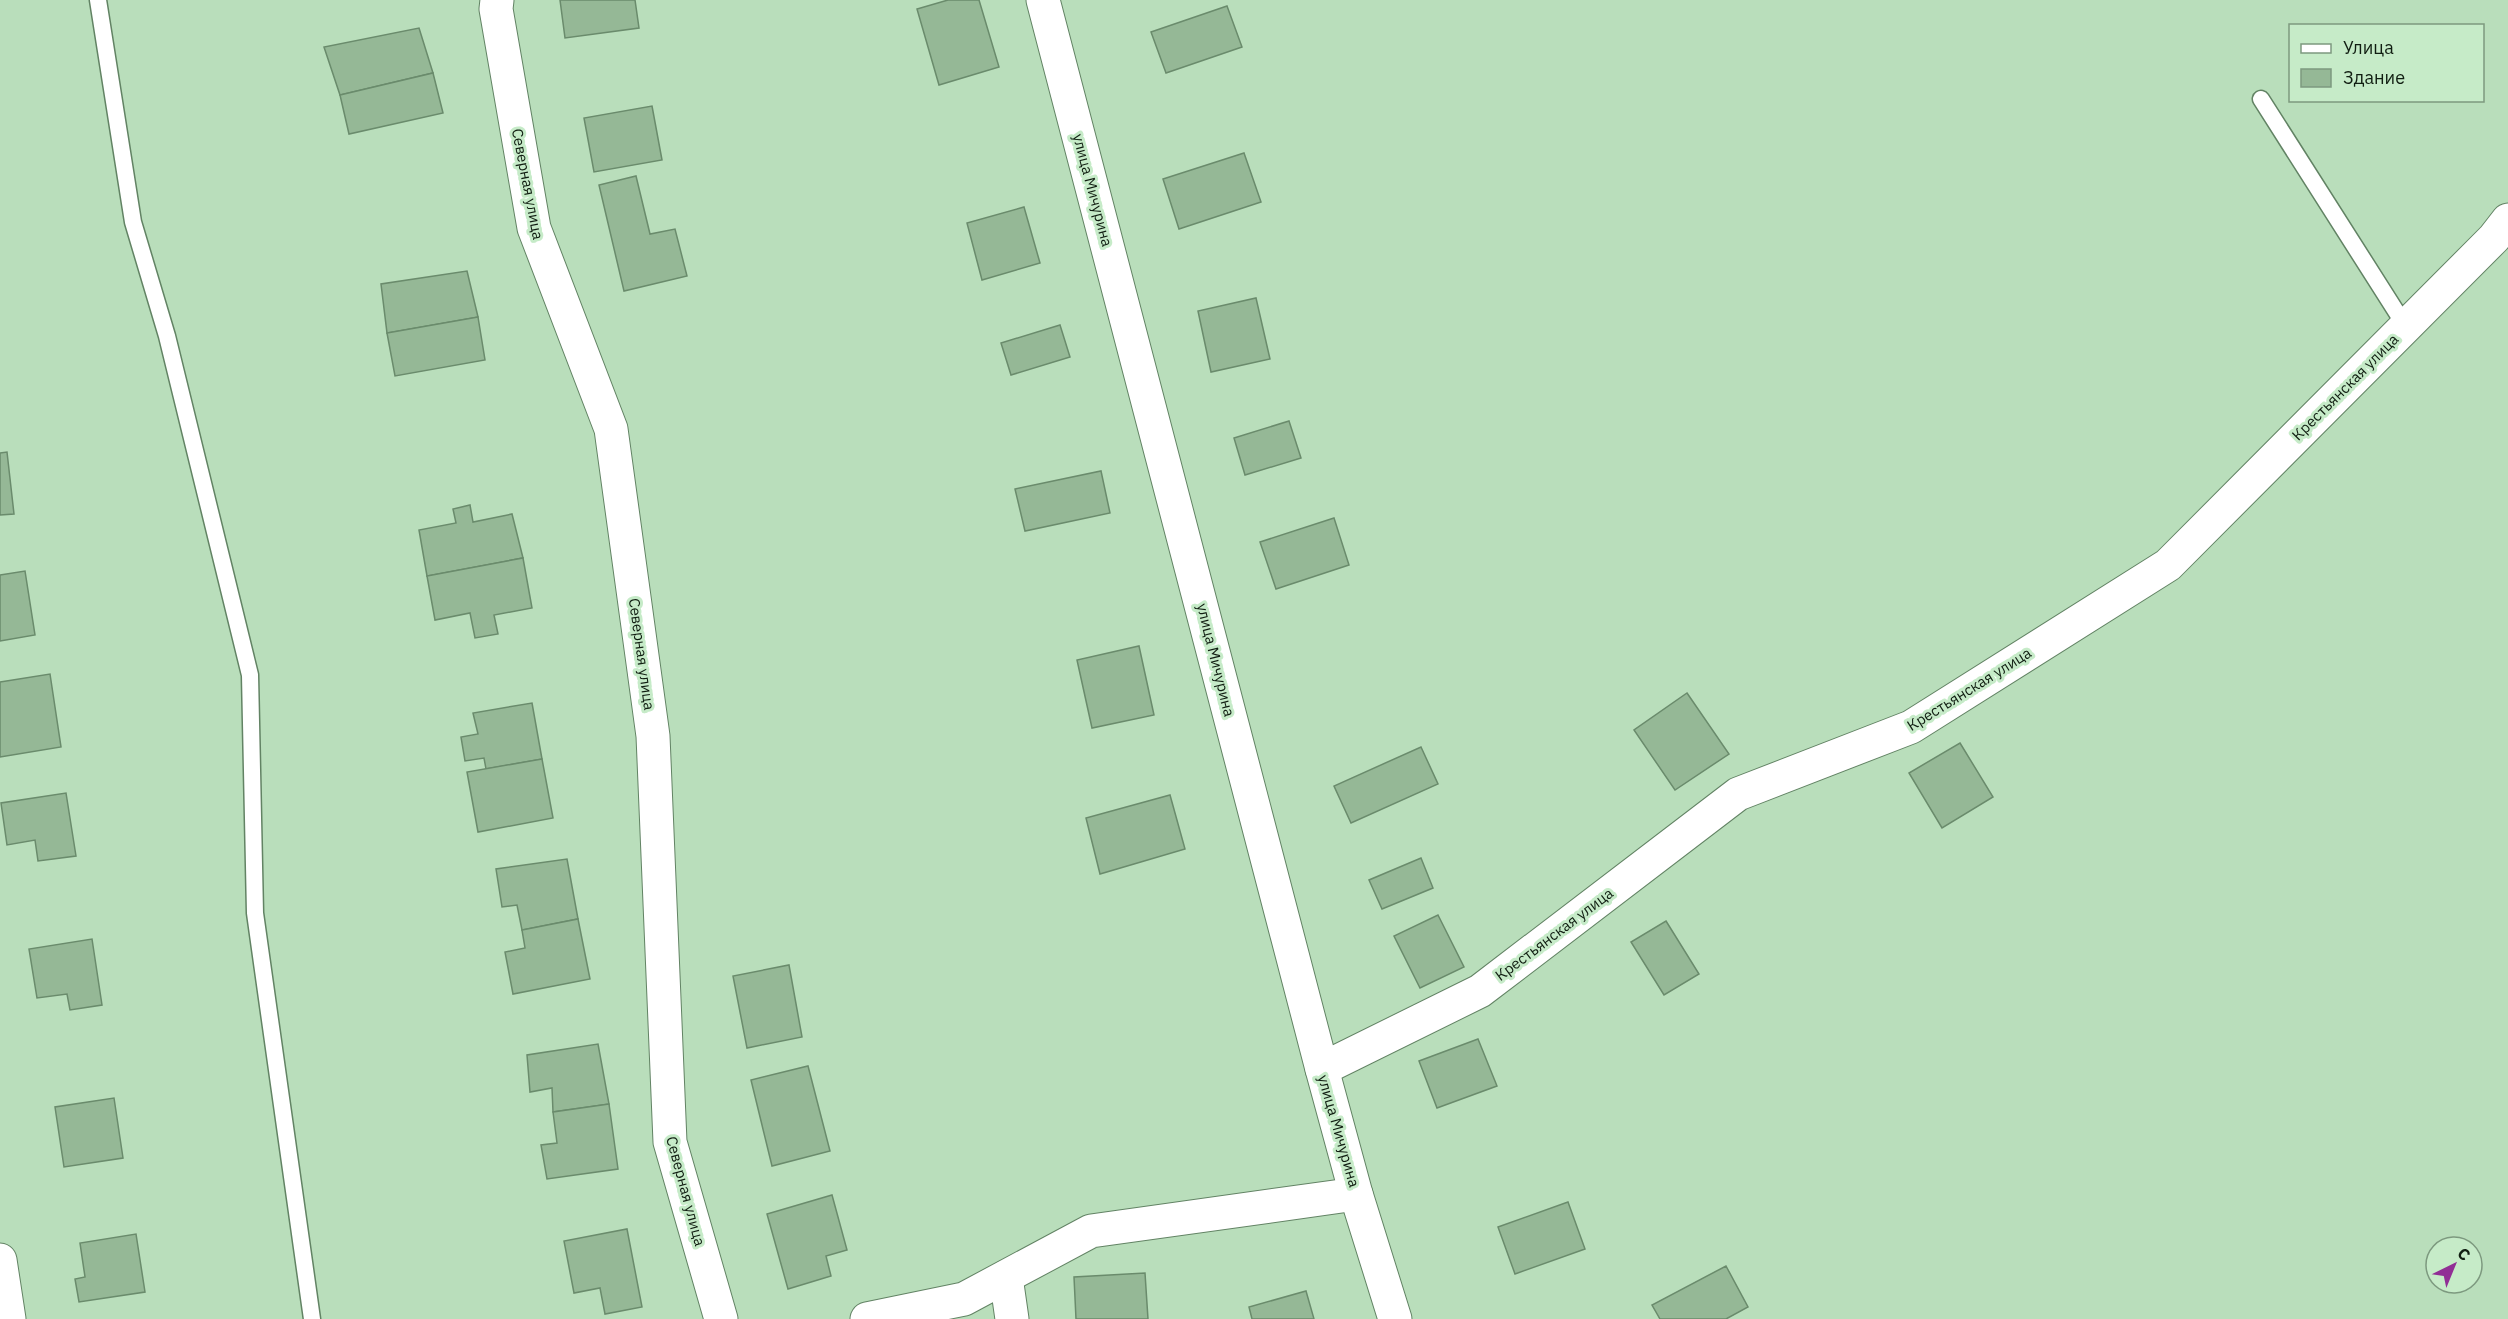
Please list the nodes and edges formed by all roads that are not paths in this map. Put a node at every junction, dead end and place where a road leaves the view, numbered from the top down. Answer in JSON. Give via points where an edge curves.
{"nodes":[{"id":1,"x":98,"y":0,"type":"edge"},
{"id":2,"x":497,"y":0,"type":"edge"},
{"id":3,"x":1043,"y":0,"type":"edge"},
{"id":4,"x":2260,"y":99,"type":"dead end"},
{"id":5,"x":2508,"y":220,"type":"edge"},
{"id":6,"x":2406,"y":327,"type":"junction"},
{"id":7,"x":1322,"y":1070,"type":"junction"},
{"id":8,"x":1356,"y":1194,"type":"junction"},
{"id":9,"x":0,"y":1260,"type":"edge"},
{"id":10,"x":1006,"y":1277,"type":"junction"},
{"id":11,"x":9,"y":1319,"type":"edge"},
{"id":12,"x":312,"y":1319,"type":"edge"},
{"id":13,"x":721,"y":1319,"type":"edge"},
{"id":14,"x":867,"y":1319,"type":"edge"},
{"id":15,"x":1012,"y":1319,"type":"edge"},
{"id":16,"x":1395,"y":1319,"type":"edge"}],
"edges":[{"from":1,"to":12,"type":"lane","via":[[133,222],[167,336],[249,675],[255,913]]},
{"from":2,"to":13,"type":"street","name":"Северная улица","via":[[534,228],[611,429],[653,735],[670,1142]]},
{"from":3,"to":7,"type":"street","name":"улица Мичурина"},
{"from":4,"to":6,"type":"lane"},
{"from":5,"to":6,"type":"street","name":"Крестьянская улица"},
{"from":6,"to":7,"type":"street","name":"Крестьянская улица","via":[[2168,565],[1911,727],[1738,794],[1480,991]]},
{"from":7,"to":8,"type":"street","name":"улица Мичурина"},
{"from":8,"to":10,"type":"street","via":[[1091,1231]]},
{"from":8,"to":16,"type":"street","name":"улица Мичурина"},
{"from":9,"to":11,"type":"street"},
{"from":10,"to":14,"type":"street","via":[[964,1299]]},
{"from":10,"to":15,"type":"street"}]}
